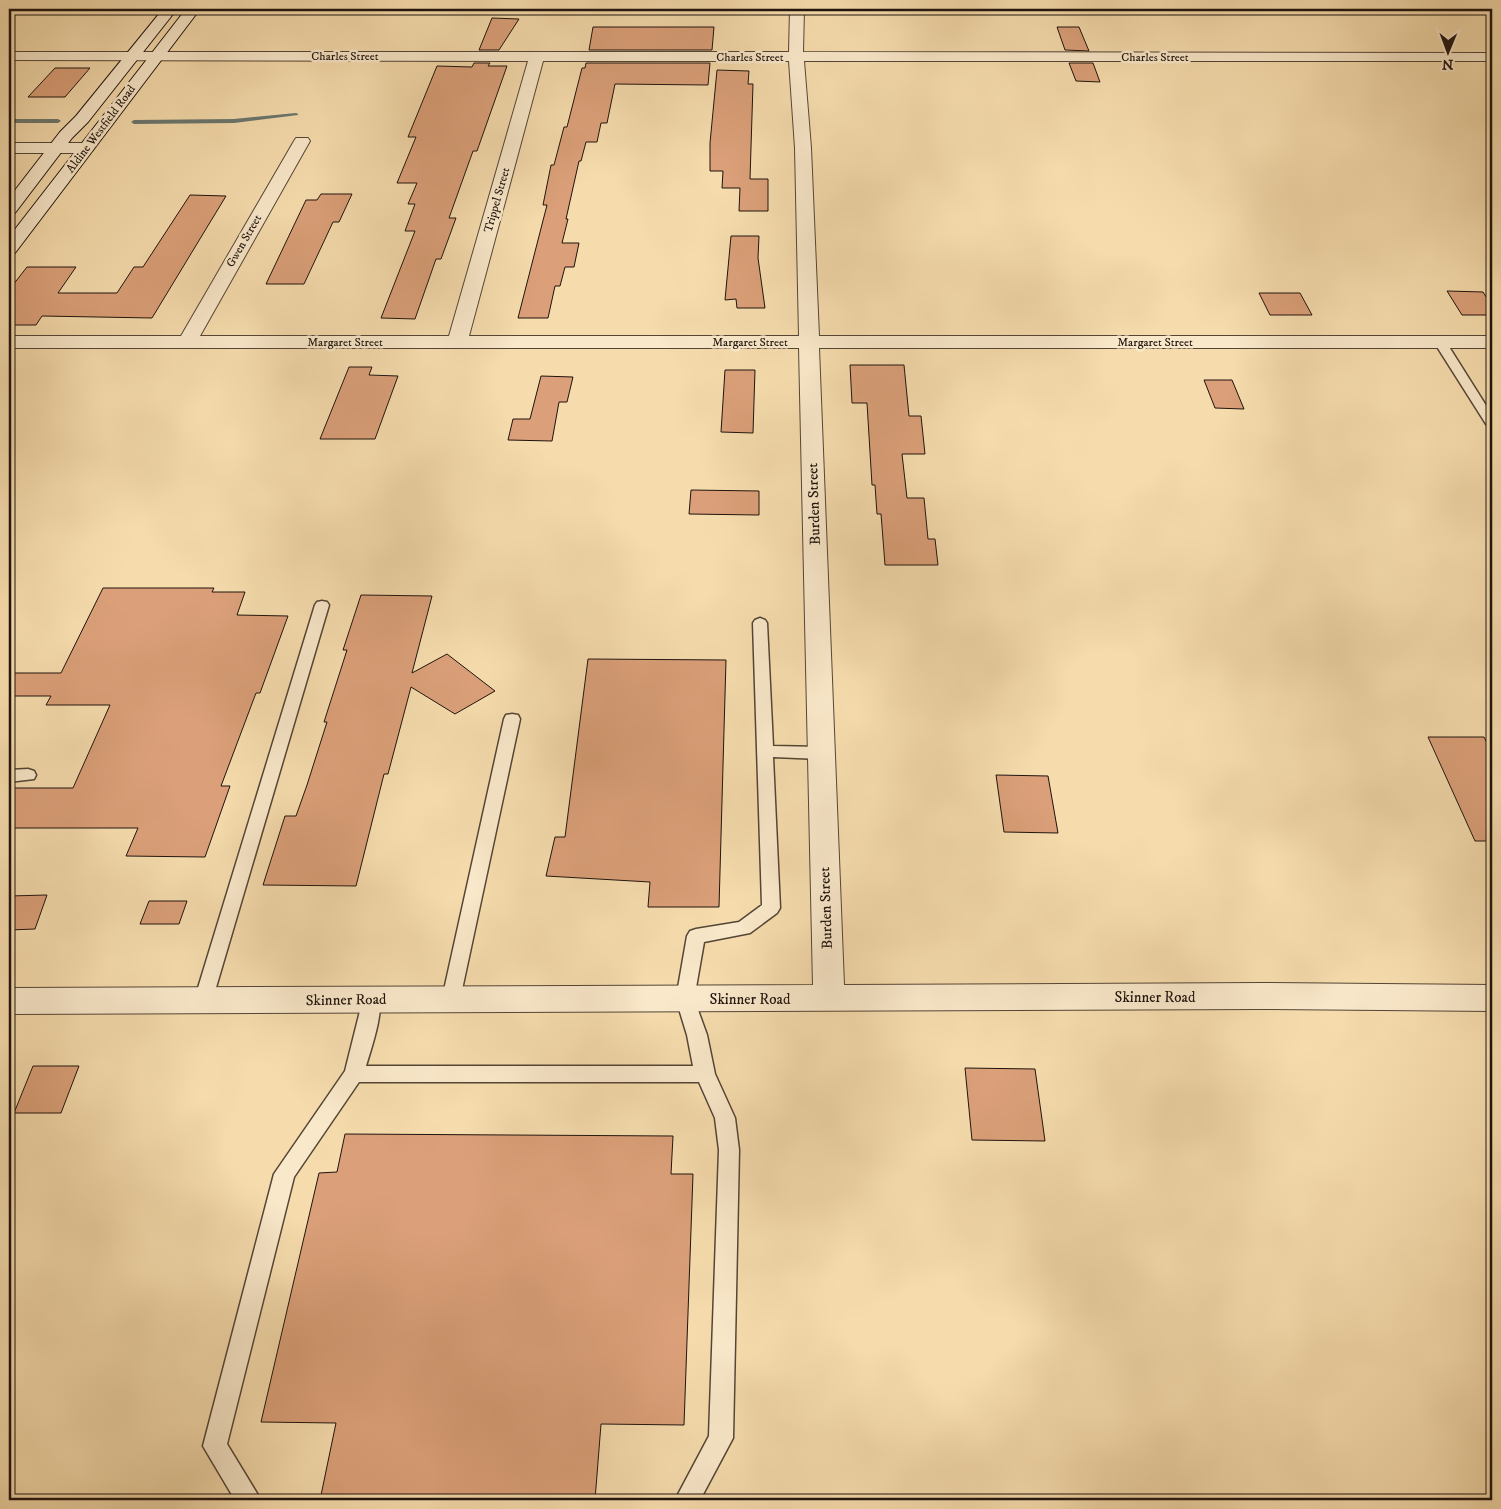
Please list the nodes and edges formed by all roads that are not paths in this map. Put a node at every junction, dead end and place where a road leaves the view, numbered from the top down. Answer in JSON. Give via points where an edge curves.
{"nodes":[{"id":1,"x":170,"y":9,"type":"edge"},
{"id":2,"x":193,"y":9,"type":"edge"},
{"id":3,"x":797,"y":9,"type":"edge"},
{"id":4,"x":9,"y":56,"type":"edge"},
{"id":5,"x":131,"y":56,"type":"junction"},
{"id":6,"x":156,"y":56,"type":"junction"},
{"id":7,"x":537,"y":56,"type":"junction"},
{"id":8,"x":796,"y":57,"type":"junction"},
{"id":9,"x":1492,"y":57,"type":"edge"},
{"id":10,"x":302,"y":141,"type":"dead end"},
{"id":11,"x":9,"y":148,"type":"edge"},
{"id":12,"x":57,"y":148,"type":"junction"},
{"id":13,"x":86,"y":148,"type":"junction"},
{"id":14,"x":9,"y":209,"type":"edge"},
{"id":15,"x":9,"y":249,"type":"edge"},
{"id":16,"x":9,"y":342,"type":"edge"},
{"id":17,"x":187,"y":342,"type":"junction"},
{"id":18,"x":810,"y":342,"type":"junction"},
{"id":19,"x":1440,"y":342,"type":"junction"},
{"id":20,"x":1492,"y":342,"type":"edge"},
{"id":21,"x":457,"y":343,"type":"junction"},
{"id":22,"x":1492,"y":424,"type":"edge"},
{"id":23,"x":322,"y":605,"type":"dead end"},
{"id":24,"x":760,"y":623,"type":"dead end"},
{"id":25,"x":512,"y":718,"type":"dead end"},
{"id":26,"x":765,"y":751,"type":"junction"},
{"id":27,"x":822,"y":753,"type":"junction"},
{"id":28,"x":9,"y":776,"type":"edge"},
{"id":29,"x":28,"y":776,"type":"dead end"},
{"id":30,"x":1492,"y":998,"type":"edge"},
{"id":31,"x":451,"y":999,"type":"junction"},
{"id":32,"x":685,"y":999,"type":"junction"},
{"id":33,"x":829,"y":999,"type":"junction"},
{"id":34,"x":371,"y":1000,"type":"junction"},
{"id":35,"x":9,"y":1001,"type":"edge"},
{"id":36,"x":203,"y":1001,"type":"junction"},
{"id":37,"x":354,"y":1074,"type":"junction"},
{"id":38,"x":705,"y":1074,"type":"junction"},
{"id":39,"x":249,"y":1500,"type":"edge"},
{"id":40,"x":687,"y":1500,"type":"edge"}],
"edges":[{"from":1,"to":5,"type":"street","name":"Aldine Westfield Road"},
{"from":2,"to":6,"type":"street","name":"Aldine Westfield Road"},
{"from":3,"to":8,"type":"street","name":"Burden Street"},
{"from":4,"to":5,"type":"street","name":"Charles Street"},
{"from":5,"to":6,"type":"street","name":"Charles Street"},
{"from":5,"to":12,"type":"street","name":"Aldine Westfield Road"},
{"from":6,"to":7,"type":"street","name":"Charles Street"},
{"from":6,"to":13,"type":"street","name":"Aldine Westfield Road"},
{"from":7,"to":8,"type":"street","name":"Charles Street"},
{"from":7,"to":21,"type":"street","name":"Trippel Street"},
{"from":8,"to":9,"type":"street","name":"Charles Street"},
{"from":8,"to":18,"type":"street","name":"Burden Street","via":[[803,148]]},
{"from":10,"to":17,"type":"street","name":"Gwen Street"},
{"from":11,"to":12,"type":"street"},
{"from":12,"to":13,"type":"street"},
{"from":12,"to":14,"type":"street","name":"Aldine Westfield Road"},
{"from":13,"to":15,"type":"street","name":"Aldine Westfield Road"},
{"from":16,"to":17,"type":"street","name":"Margaret Street"},
{"from":17,"to":21,"type":"street","name":"Margaret Street"},
{"from":18,"to":19,"type":"street","name":"Margaret Street"},
{"from":18,"to":21,"type":"street","name":"Margaret Street"},
{"from":18,"to":27,"type":"street","name":"Burden Street"},
{"from":19,"to":20,"type":"street","name":"Margaret Street"},
{"from":19,"to":22,"type":"lane"},
{"from":23,"to":36,"type":"lane"},
{"from":24,"to":26,"type":"lane"},
{"from":25,"to":31,"type":"lane"},
{"from":26,"to":27,"type":"lane"},
{"from":26,"to":32,"type":"lane","via":[[772,908],[744,928],[696,936]]},
{"from":27,"to":33,"type":"street","name":"Burden Street"},
{"from":28,"to":29,"type":"lane"},
{"from":30,"to":33,"type":"street","name":"Skinner Road"},
{"from":31,"to":32,"type":"street","name":"Skinner Road"},
{"from":31,"to":34,"type":"street","name":"Skinner Road"},
{"from":32,"to":33,"type":"street","name":"Skinner Road"},
{"from":32,"to":38,"type":"lane"},
{"from":34,"to":36,"type":"street","name":"Skinner Road"},
{"from":34,"to":37,"type":"lane"},
{"from":35,"to":36,"type":"street","name":"Skinner Road"},
{"from":37,"to":38,"type":"lane"},
{"from":37,"to":39,"type":"lane","via":[[284,1174],[215,1446]]},
{"from":38,"to":40,"type":"lane","via":[[725,1118],[729,1150],[721,1438]]}]}
